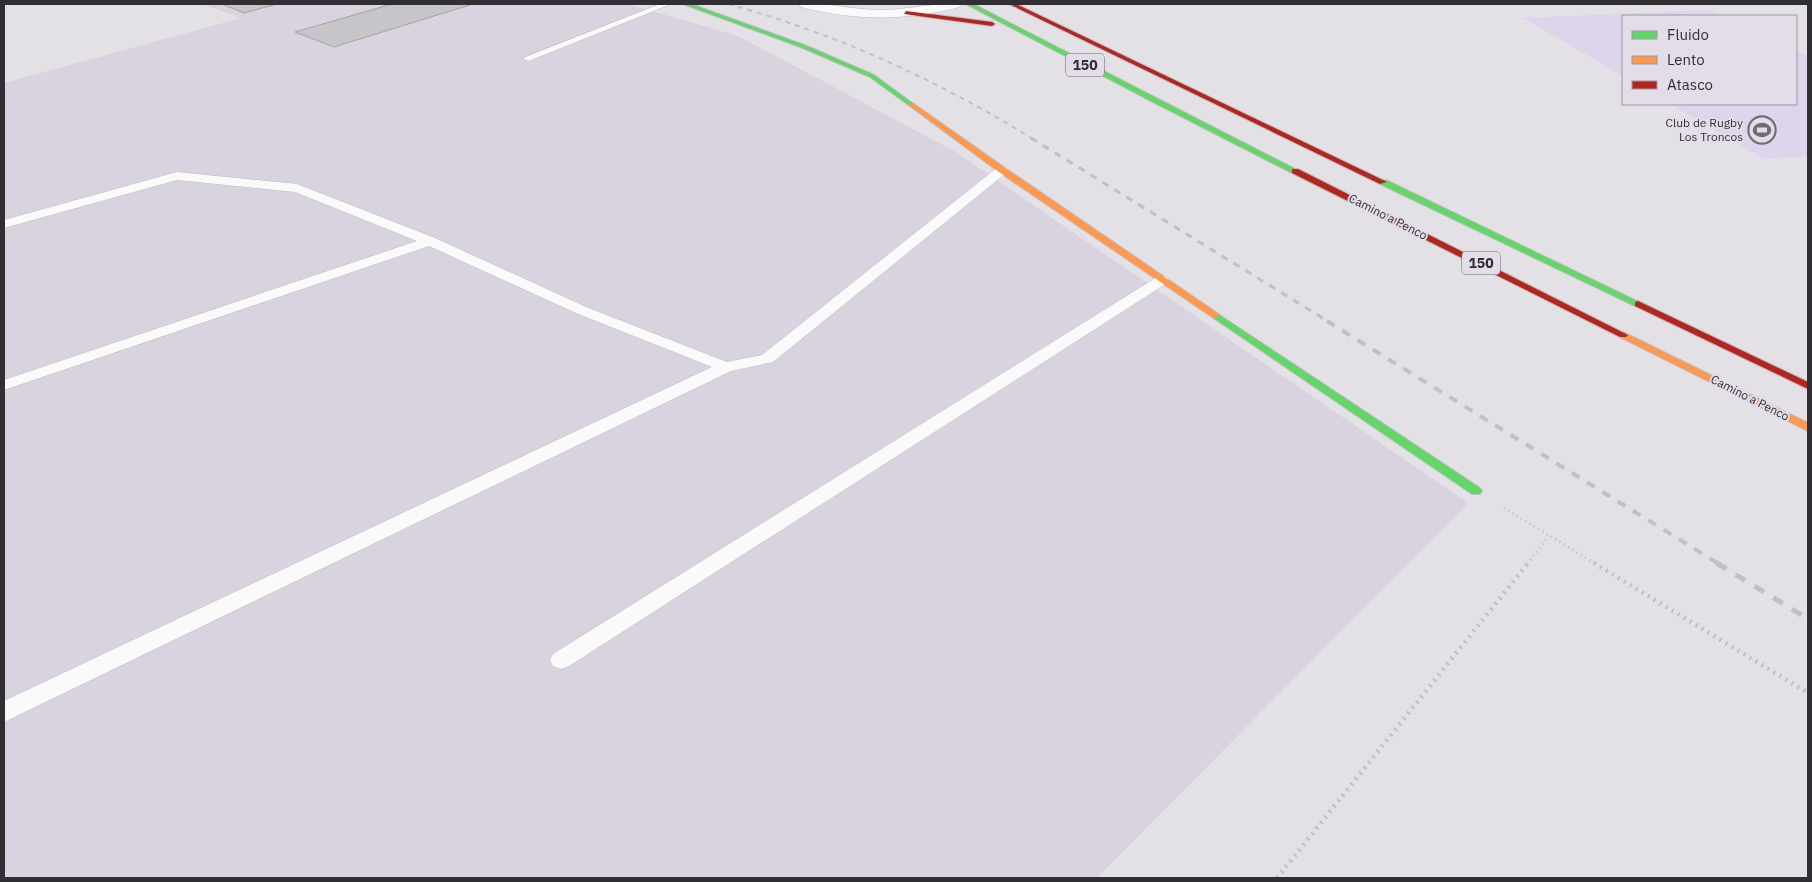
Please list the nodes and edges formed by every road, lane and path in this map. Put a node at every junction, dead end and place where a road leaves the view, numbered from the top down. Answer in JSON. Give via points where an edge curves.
{"nodes":[{"id":1,"x":667,"y":4,"type":"edge"},
{"id":2,"x":686,"y":4,"type":"edge"},
{"id":3,"x":806,"y":4,"type":"edge"},
{"id":4,"x":955,"y":4,"type":"edge"},
{"id":5,"x":969,"y":4,"type":"edge"},
{"id":6,"x":1012,"y":4,"type":"edge"},
{"id":7,"x":906,"y":13,"type":"junction"},
{"id":8,"x":1017,"y":30,"type":"junction"},
{"id":9,"x":528,"y":58,"type":"dead end"},
{"id":10,"x":1002,"y":170,"type":"junction"},
{"id":11,"x":4,"y":224,"type":"edge"},
{"id":12,"x":430,"y":240,"type":"junction"},
{"id":13,"x":1162,"y":280,"type":"junction"},
{"id":14,"x":726,"y":367,"type":"junction"},
{"id":15,"x":4,"y":385,"type":"edge"},
{"id":16,"x":1808,"y":386,"type":"edge"},
{"id":17,"x":1808,"y":427,"type":"edge"},
{"id":18,"x":1476,"y":491,"type":"joint"},
{"id":19,"x":1550,"y":536,"type":"junction"},
{"id":20,"x":561,"y":660,"type":"dead end"},
{"id":21,"x":1808,"y":693,"type":"edge"},
{"id":22,"x":4,"y":712,"type":"edge"},
{"id":23,"x":1277,"y":878,"type":"edge"}],
"edges":[{"from":1,"to":9,"type":"lane"},
{"from":2,"to":10,"type":"main road","via":[[805,47],[872,76]]},
{"from":3,"to":7,"type":"street","via":[[858,13]]},
{"from":4,"to":7,"type":"street"},
{"from":5,"to":8,"type":"main road","name":"Camino a Penco","number":"150"},
{"from":6,"to":16,"type":"main road","name":"Camino a Penco","number":"150"},
{"from":7,"to":8,"type":"main road"},
{"from":8,"to":17,"type":"main road","name":"Camino a Penco","number":"150"},
{"from":10,"to":13,"type":"main road"},
{"from":10,"to":14,"type":"lane","via":[[767,359]]},
{"from":11,"to":12,"type":"lane","via":[[177,176],[297,188]]},
{"from":12,"to":14,"type":"lane","via":[[581,310]]},
{"from":12,"to":15,"type":"lane"},
{"from":13,"to":18,"type":"main road"},
{"from":13,"to":20,"type":"lane"},
{"from":14,"to":22,"type":"lane"},
{"from":18,"to":19,"type":"path"},
{"from":19,"to":21,"type":"path"},
{"from":19,"to":23,"type":"path"}]}
